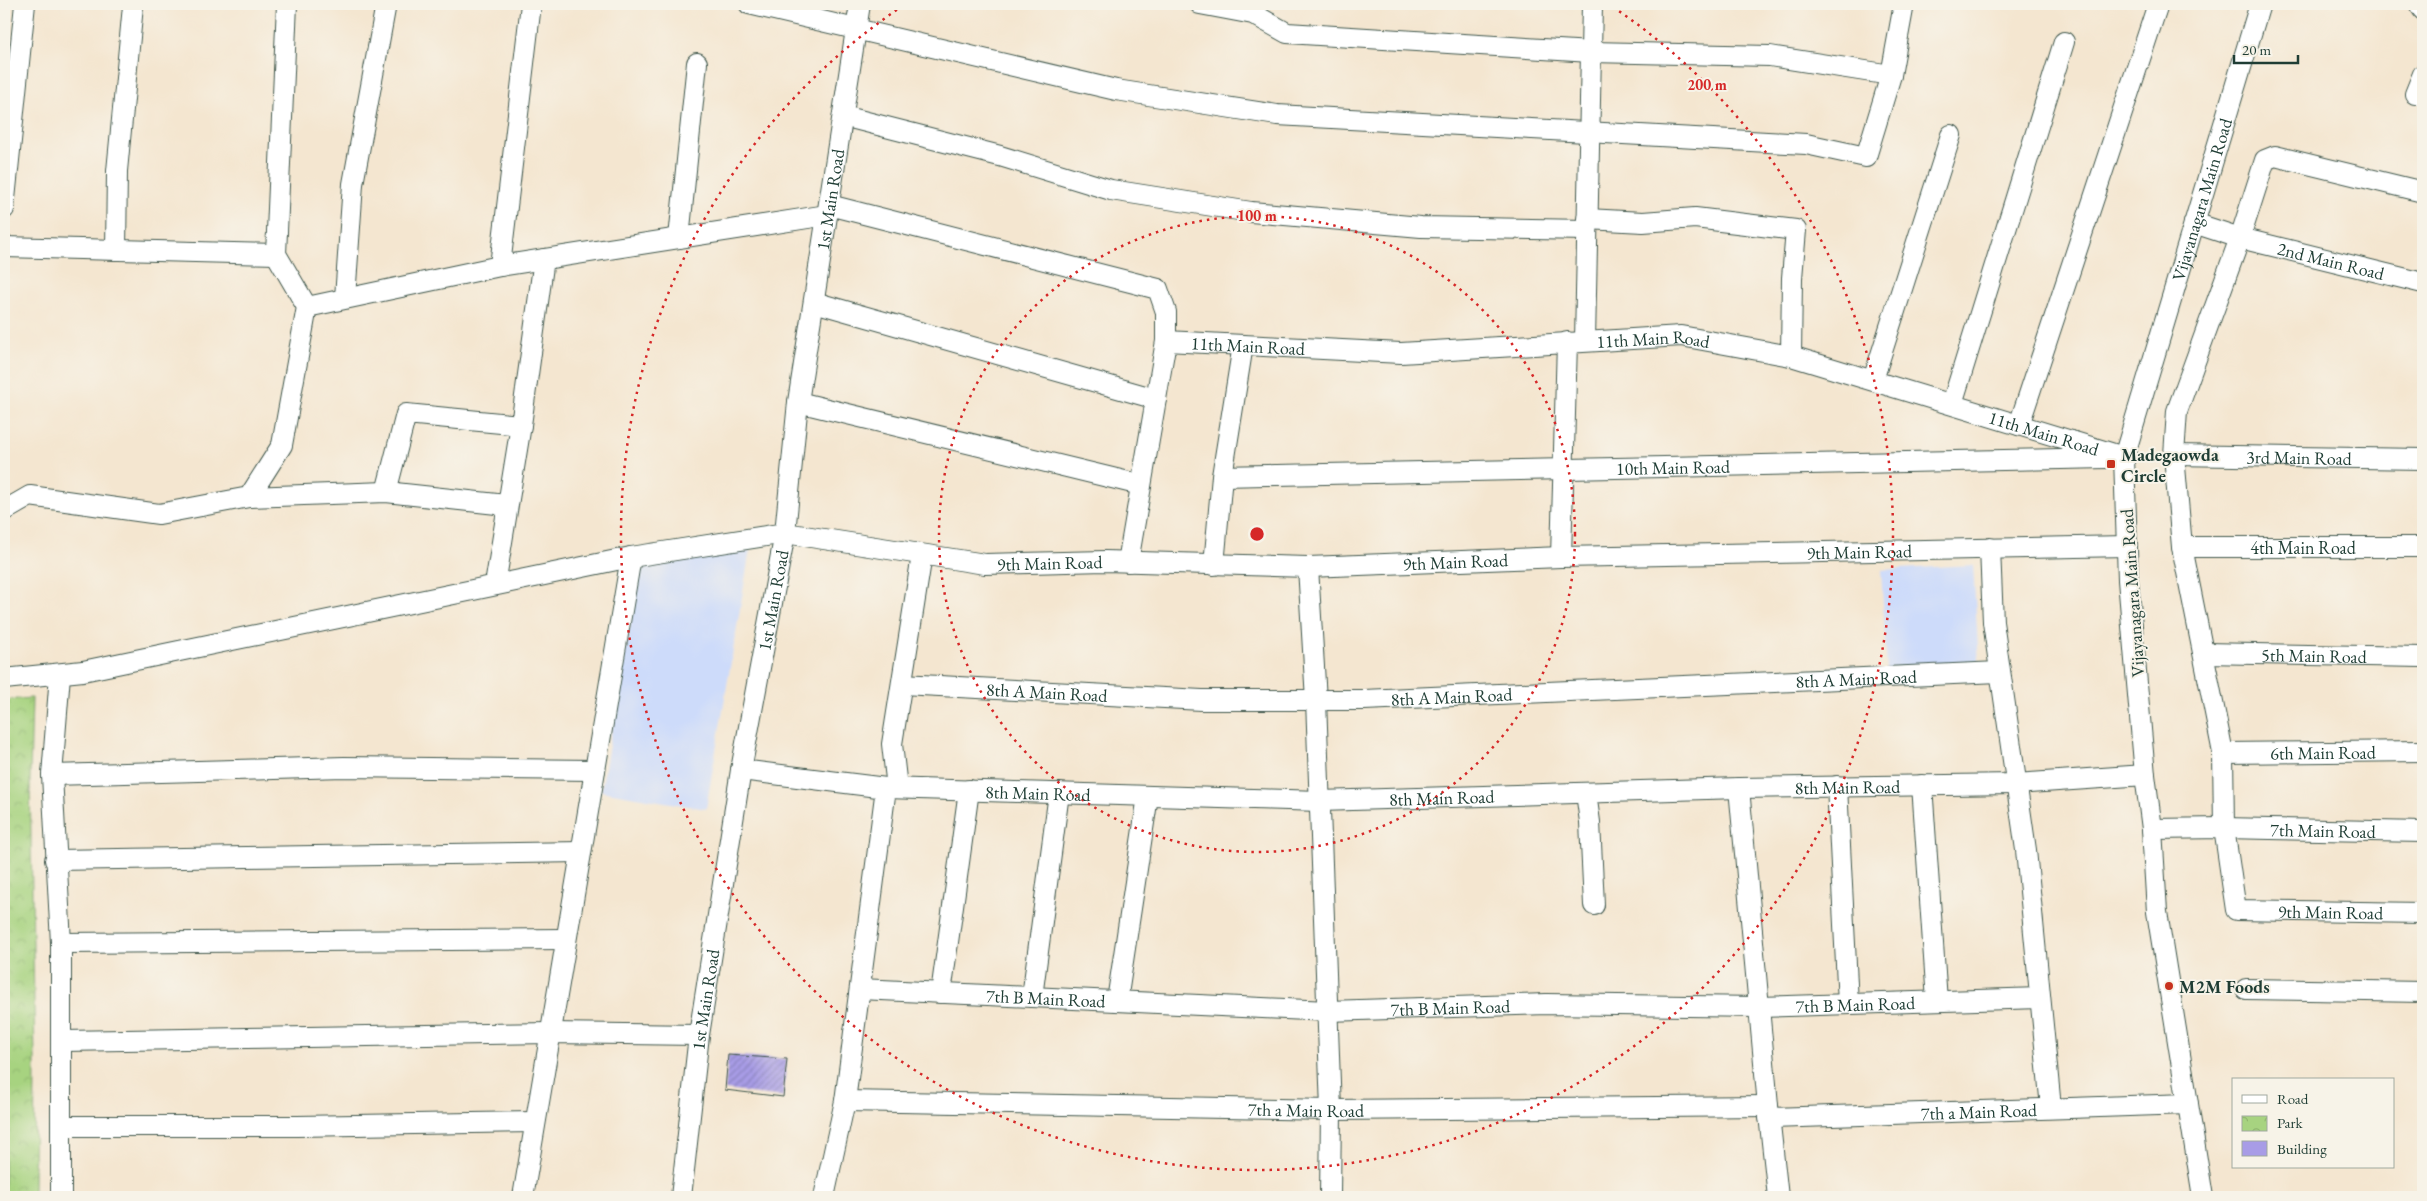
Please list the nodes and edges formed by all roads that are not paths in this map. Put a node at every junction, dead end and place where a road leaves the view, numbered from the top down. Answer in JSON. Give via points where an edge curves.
{"nodes":[{"id":1,"x":25,"y":4,"type":"edge"},
{"id":2,"x":288,"y":4,"type":"edge"},
{"id":3,"x":386,"y":4,"type":"edge"},
{"id":4,"x":531,"y":4,"type":"edge"},
{"id":5,"x":749,"y":4,"type":"edge"},
{"id":6,"x":860,"y":4,"type":"edge"},
{"id":7,"x":1200,"y":4,"type":"edge"},
{"id":8,"x":1592,"y":4,"type":"edge"},
{"id":9,"x":1904,"y":4,"type":"edge"},
{"id":10,"x":2158,"y":4,"type":"edge"},
{"id":11,"x":2260,"y":4,"type":"edge"},
{"id":12,"x":2419,"y":4,"type":"edge"},
{"id":13,"x":133,"y":6,"type":"dead end"},
{"id":14,"x":2423,"y":10,"type":"edge"},
{"id":15,"x":856,"y":28,"type":"junction"},
{"id":16,"x":2064,"y":42,"type":"dead end"},
{"id":17,"x":1591,"y":52,"type":"junction"},
{"id":18,"x":697,"y":63,"type":"dead end"},
{"id":19,"x":1891,"y":74,"type":"junction"},
{"id":20,"x":2423,"y":74,"type":"edge"},
{"id":21,"x":2415,"y":94,"type":"dead end"},
{"id":22,"x":843,"y":116,"type":"junction"},
{"id":23,"x":1590,"y":132,"type":"junction"},
{"id":24,"x":1951,"y":135,"type":"dead end"},
{"id":25,"x":2423,"y":192,"type":"edge"},
{"id":26,"x":4,"y":209,"type":"edge"},
{"id":27,"x":828,"y":210,"type":"junction"},
{"id":28,"x":2194,"y":223,"type":"junction"},
{"id":29,"x":1587,"y":225,"type":"junction"},
{"id":30,"x":679,"y":238,"type":"junction"},
{"id":31,"x":2240,"y":238,"type":"junction"},
{"id":32,"x":4,"y":247,"type":"edge"},
{"id":33,"x":116,"y":250,"type":"junction"},
{"id":34,"x":276,"y":254,"type":"junction"},
{"id":35,"x":544,"y":259,"type":"junction"},
{"id":36,"x":500,"y":266,"type":"junction"},
{"id":37,"x":2423,"y":282,"type":"edge"},
{"id":38,"x":345,"y":298,"type":"junction"},
{"id":39,"x":814,"y":302,"type":"junction"},
{"id":40,"x":307,"y":307,"type":"junction"},
{"id":41,"x":1166,"y":341,"type":"junction"},
{"id":42,"x":1576,"y":341,"type":"junction"},
{"id":43,"x":1243,"y":345,"type":"junction"},
{"id":44,"x":1791,"y":356,"type":"junction"},
{"id":45,"x":1873,"y":380,"type":"junction"},
{"id":46,"x":1156,"y":399,"type":"junction"},
{"id":47,"x":798,"y":402,"type":"junction"},
{"id":48,"x":1952,"y":404,"type":"junction"},
{"id":49,"x":521,"y":425,"type":"junction"},
{"id":50,"x":2019,"y":425,"type":"junction"},
{"id":51,"x":2174,"y":455,"type":"junction"},
{"id":52,"x":2124,"y":457,"type":"junction"},
{"id":53,"x":2423,"y":459,"type":"edge"},
{"id":54,"x":1564,"y":471,"type":"junction"},
{"id":55,"x":1222,"y":476,"type":"junction"},
{"id":56,"x":1141,"y":485,"type":"junction"},
{"id":57,"x":386,"y":492,"type":"junction"},
{"id":58,"x":249,"y":497,"type":"junction"},
{"id":59,"x":506,"y":505,"type":"junction"},
{"id":60,"x":4,"y":511,"type":"edge"},
{"id":61,"x":785,"y":533,"type":"junction"},
{"id":62,"x":2127,"y":546,"type":"junction"},
{"id":63,"x":2182,"y":547,"type":"junction"},
{"id":64,"x":2423,"y":547,"type":"edge"},
{"id":65,"x":1990,"y":548,"type":"junction"},
{"id":66,"x":922,"y":555,"type":"junction"},
{"id":67,"x":1561,"y":556,"type":"junction"},
{"id":68,"x":631,"y":557,"type":"junction"},
{"id":69,"x":1128,"y":562,"type":"junction"},
{"id":70,"x":1214,"y":565,"type":"junction"},
{"id":71,"x":1308,"y":567,"type":"junction"},
{"id":72,"x":495,"y":585,"type":"junction"},
{"id":73,"x":2204,"y":653,"type":"junction"},
{"id":74,"x":2423,"y":657,"type":"edge"},
{"id":75,"x":1999,"y":672,"type":"junction"},
{"id":76,"x":60,"y":675,"type":"junction"},
{"id":77,"x":4,"y":678,"type":"edge"},
{"id":78,"x":902,"y":684,"type":"junction"},
{"id":79,"x":1316,"y":700,"type":"junction"},
{"id":80,"x":2423,"y":751,"type":"edge"},
{"id":81,"x":2223,"y":753,"type":"junction"},
{"id":82,"x":595,"y":770,"type":"junction"},
{"id":83,"x":741,"y":770,"type":"junction"},
{"id":84,"x":52,"y":775,"type":"junction"},
{"id":85,"x":2145,"y":775,"type":"junction"},
{"id":86,"x":2016,"y":784,"type":"junction"},
{"id":87,"x":1922,"y":785,"type":"junction"},
{"id":88,"x":1838,"y":786,"type":"junction"},
{"id":89,"x":892,"y":788,"type":"junction"},
{"id":90,"x":1740,"y":788,"type":"junction"},
{"id":91,"x":969,"y":790,"type":"junction"},
{"id":92,"x":1059,"y":793,"type":"junction"},
{"id":93,"x":1586,"y":793,"type":"junction"},
{"id":94,"x":1148,"y":796,"type":"junction"},
{"id":95,"x":1320,"y":801,"type":"junction"},
{"id":96,"x":2224,"y":828,"type":"junction"},
{"id":97,"x":2152,"y":829,"type":"junction"},
{"id":98,"x":2423,"y":832,"type":"edge"},
{"id":99,"x":581,"y":852,"type":"junction"},
{"id":100,"x":55,"y":860,"type":"junction"},
{"id":101,"x":1594,"y":905,"type":"dead end"},
{"id":102,"x":2423,"y":913,"type":"edge"},
{"id":103,"x":566,"y":939,"type":"junction"},
{"id":104,"x":61,"y":943,"type":"junction"},
{"id":105,"x":860,"y":989,"type":"junction"},
{"id":106,"x":2246,"y":989,"type":"dead end"},
{"id":107,"x":2423,"y":992,"type":"edge"},
{"id":108,"x":941,"y":993,"type":"junction"},
{"id":109,"x":1032,"y":997,"type":"junction"},
{"id":110,"x":2040,"y":998,"type":"junction"},
{"id":111,"x":1117,"y":1001,"type":"junction"},
{"id":112,"x":1937,"y":1001,"type":"junction"},
{"id":113,"x":1848,"y":1004,"type":"junction"},
{"id":114,"x":1759,"y":1007,"type":"junction"},
{"id":115,"x":1328,"y":1011,"type":"junction"},
{"id":116,"x":550,"y":1033,"type":"junction"},
{"id":117,"x":699,"y":1035,"type":"junction"},
{"id":118,"x":63,"y":1040,"type":"junction"},
{"id":119,"x":845,"y":1101,"type":"junction"},
{"id":120,"x":2188,"y":1104,"type":"junction"},
{"id":121,"x":2051,"y":1108,"type":"junction"},
{"id":122,"x":1331,"y":1110,"type":"junction"},
{"id":123,"x":1768,"y":1112,"type":"junction"},
{"id":124,"x":536,"y":1122,"type":"junction"},
{"id":125,"x":61,"y":1126,"type":"junction"},
{"id":126,"x":62,"y":1197,"type":"edge"},
{"id":127,"x":523,"y":1197,"type":"edge"},
{"id":128,"x":681,"y":1197,"type":"edge"},
{"id":129,"x":824,"y":1197,"type":"edge"},
{"id":130,"x":1330,"y":1197,"type":"edge"},
{"id":131,"x":1778,"y":1197,"type":"edge"},
{"id":132,"x":2203,"y":1197,"type":"edge"}],
"edges":[{"from":1,"to":26,"type":"street"},
{"from":2,"to":34,"type":"street"},
{"from":3,"to":38,"type":"street","via":[[353,184]]},
{"from":4,"to":36,"type":"street"},
{"from":5,"to":15,"type":"street"},
{"from":6,"to":15,"type":"street","name":"1st Main Road"},
{"from":7,"to":17,"type":"street","via":[[1253,14],[1287,33]]},
{"from":8,"to":17,"type":"street"},
{"from":9,"to":19,"type":"street"},
{"from":10,"to":50,"type":"street"},
{"from":11,"to":28,"type":"street","name":"Vijayanagara Main Road"},
{"from":12,"to":14,"type":"street"},
{"from":13,"to":33,"type":"street","via":[[117,171]]},
{"from":15,"to":22,"type":"street","name":"1st Main Road"},
{"from":15,"to":23,"type":"street","via":[[1116,90],[1277,115]]},
{"from":16,"to":48,"type":"street"},
{"from":17,"to":19,"type":"street","via":[[1770,56]]},
{"from":17,"to":23,"type":"street"},
{"from":18,"to":30,"type":"street"},
{"from":19,"to":23,"type":"street","via":[[1866,158],[1806,144]]},
{"from":20,"to":21,"type":"street"},
{"from":22,"to":27,"type":"street","name":"1st Main Road"},
{"from":22,"to":29,"type":"street","via":[[1000,156],[1111,190],[1251,212],[1421,227]]},
{"from":23,"to":29,"type":"street"},
{"from":24,"to":45,"type":"street"},
{"from":25,"to":31,"type":"street","via":[[2275,156],[2265,160]]},
{"from":27,"to":30,"type":"street"},
{"from":27,"to":39,"type":"street","name":"1st Main Road"},
{"from":27,"to":41,"type":"street","via":[[1158,290],[1166,312]]},
{"from":28,"to":31,"type":"street","name":"2nd Main Road"},
{"from":28,"to":52,"type":"street","name":"Vijayanagara Main Road"},
{"from":29,"to":42,"type":"street"},
{"from":29,"to":44,"type":"street","via":[[1695,218],[1796,230]]},
{"from":30,"to":35,"type":"street"},
{"from":31,"to":37,"type":"street","name":"2nd Main Road"},
{"from":31,"to":51,"type":"street","via":[[2177,411]]},
{"from":32,"to":33,"type":"street"},
{"from":33,"to":34,"type":"street"},
{"from":34,"to":40,"type":"street"},
{"from":35,"to":36,"type":"street"},
{"from":35,"to":49,"type":"street"},
{"from":36,"to":38,"type":"street"},
{"from":38,"to":40,"type":"street"},
{"from":39,"to":46,"type":"street"},
{"from":39,"to":47,"type":"street","name":"1st Main Road"},
{"from":40,"to":58,"type":"street","via":[[282,445]]},
{"from":41,"to":43,"type":"street","name":"11th Main Road"},
{"from":41,"to":46,"type":"street"},
{"from":42,"to":43,"type":"street","name":"11th Main Road","via":[[1401,352]]},
{"from":42,"to":44,"type":"street","name":"11th Main Road","via":[[1681,336]]},
{"from":42,"to":54,"type":"street"},
{"from":43,"to":55,"type":"street"},
{"from":44,"to":45,"type":"street","name":"11th Main Road"},
{"from":45,"to":48,"type":"street","name":"11th Main Road"},
{"from":46,"to":56,"type":"street"},
{"from":47,"to":56,"type":"street"},
{"from":47,"to":61,"type":"street","name":"1st Main Road"},
{"from":48,"to":50,"type":"street","name":"11th Main Road"},
{"from":49,"to":57,"type":"street","via":[[406,414]]},
{"from":49,"to":59,"type":"street"},
{"from":50,"to":52,"type":"street","name":"11th Main Road"},
{"from":51,"to":53,"type":"street","name":"3rd Main Road"},
{"from":51,"to":63,"type":"street"},
{"from":52,"to":54,"type":"street","name":"10th Main Road"},
{"from":52,"to":62,"type":"street","name":"Vijayanagara Main Road"},
{"from":54,"to":55,"type":"street","name":"10th Main Road"},
{"from":54,"to":67,"type":"street"},
{"from":55,"to":70,"type":"street"},
{"from":56,"to":69,"type":"street"},
{"from":57,"to":58,"type":"street"},
{"from":57,"to":59,"type":"street"},
{"from":58,"to":60,"type":"street","via":[[159,514],[30,496]]},
{"from":59,"to":72,"type":"street"},
{"from":61,"to":66,"type":"street","name":"9th Main Road"},
{"from":61,"to":68,"type":"street","name":"9th Main Road"},
{"from":61,"to":83,"type":"street","name":"1st Main Road"},
{"from":62,"to":65,"type":"street","name":"9th Main Road"},
{"from":62,"to":85,"type":"street","name":"Vijayanagara Main Road"},
{"from":63,"to":64,"type":"street","name":"4th Main Road"},
{"from":63,"to":73,"type":"street"},
{"from":65,"to":67,"type":"street","name":"9th Main Road"},
{"from":65,"to":75,"type":"street"},
{"from":66,"to":69,"type":"street","name":"9th Main Road","via":[[985,564]]},
{"from":66,"to":78,"type":"street"},
{"from":67,"to":71,"type":"street","name":"9th Main Road"},
{"from":68,"to":72,"type":"street","name":"9th Main Road"},
{"from":68,"to":82,"type":"street"},
{"from":69,"to":70,"type":"street","name":"9th Main Road"},
{"from":70,"to":71,"type":"street","name":"9th Main Road"},
{"from":71,"to":79,"type":"street"},
{"from":72,"to":76,"type":"street","name":"9th Main Road"},
{"from":73,"to":74,"type":"street","name":"5th Main Road"},
{"from":73,"to":81,"type":"street"},
{"from":75,"to":79,"type":"street","name":"8th A Main Road"},
{"from":75,"to":86,"type":"street"},
{"from":76,"to":77,"type":"street","name":"9th Main Road"},
{"from":76,"to":84,"type":"street"},
{"from":78,"to":79,"type":"street","name":"8th A Main Road","via":[[1202,700]]},
{"from":78,"to":89,"type":"street","via":[[892,744]]},
{"from":79,"to":95,"type":"street"},
{"from":80,"to":81,"type":"street","name":"6th Main Road"},
{"from":81,"to":96,"type":"street"},
{"from":82,"to":84,"type":"street","via":[[344,768]]},
{"from":82,"to":99,"type":"street"},
{"from":83,"to":89,"type":"street","name":"8th Main Road"},
{"from":83,"to":117,"type":"street","name":"1st Main Road"},
{"from":84,"to":100,"type":"street"},
{"from":85,"to":86,"type":"street","name":"8th Main Road"},
{"from":85,"to":97,"type":"street","name":"Vijayanagara Main Road"},
{"from":86,"to":87,"type":"street","name":"8th Main Road"},
{"from":86,"to":110,"type":"street","via":[[2026,850]]},
{"from":87,"to":88,"type":"street","name":"8th Main Road"},
{"from":87,"to":112,"type":"street"},
{"from":88,"to":90,"type":"street","name":"8th Main Road"},
{"from":88,"to":113,"type":"street"},
{"from":89,"to":91,"type":"street","name":"8th Main Road"},
{"from":89,"to":105,"type":"street"},
{"from":90,"to":93,"type":"street","name":"8th Main Road"},
{"from":90,"to":114,"type":"street"},
{"from":91,"to":92,"type":"street","name":"8th Main Road"},
{"from":91,"to":108,"type":"street"},
{"from":92,"to":94,"type":"street","name":"8th Main Road"},
{"from":92,"to":109,"type":"street"},
{"from":93,"to":95,"type":"street","name":"8th Main Road"},
{"from":93,"to":101,"type":"street"},
{"from":94,"to":95,"type":"street","name":"8th Main Road"},
{"from":94,"to":111,"type":"street"},
{"from":95,"to":115,"type":"street"},
{"from":96,"to":97,"type":"street","name":"7th Main Road"},
{"from":96,"to":98,"type":"street","name":"7th Main Road"},
{"from":96,"to":102,"type":"street","name":"9th Main Road","via":[[2236,910]]},
{"from":97,"to":120,"type":"street","name":"Vijayanagara Main Road","via":[[2157,912]]},
{"from":99,"to":100,"type":"street"},
{"from":99,"to":103,"type":"street"},
{"from":100,"to":104,"type":"street"},
{"from":103,"to":104,"type":"street"},
{"from":103,"to":116,"type":"street"},
{"from":104,"to":118,"type":"street"},
{"from":105,"to":108,"type":"street","name":"7th B Main Road"},
{"from":105,"to":119,"type":"street"},
{"from":106,"to":107,"type":"street"},
{"from":108,"to":109,"type":"street","name":"7th B Main Road"},
{"from":109,"to":111,"type":"street","name":"7th B Main Road"},
{"from":110,"to":112,"type":"street","name":"7th B Main Road"},
{"from":110,"to":121,"type":"street"},
{"from":111,"to":115,"type":"street","name":"7th B Main Road"},
{"from":112,"to":113,"type":"street","name":"7th B Main Road"},
{"from":113,"to":114,"type":"street","name":"7th B Main Road"},
{"from":114,"to":115,"type":"street","name":"7th B Main Road","via":[[1546,1004]]},
{"from":114,"to":123,"type":"street"},
{"from":115,"to":122,"type":"street"},
{"from":116,"to":117,"type":"street"},
{"from":116,"to":118,"type":"street"},
{"from":116,"to":124,"type":"street"},
{"from":117,"to":128,"type":"street","name":"1st Main Road"},
{"from":118,"to":125,"type":"street"},
{"from":119,"to":122,"type":"street","name":"7th a Main Road"},
{"from":119,"to":129,"type":"street"},
{"from":120,"to":121,"type":"street","name":"7th a Main Road"},
{"from":120,"to":132,"type":"street","name":"Vijayanagara Main Road"},
{"from":121,"to":123,"type":"street","name":"7th a Main Road"},
{"from":122,"to":123,"type":"street","name":"7th a Main Road"},
{"from":122,"to":130,"type":"street"},
{"from":123,"to":131,"type":"street"},
{"from":124,"to":125,"type":"street"},
{"from":124,"to":127,"type":"street"},
{"from":125,"to":126,"type":"street"}]}
